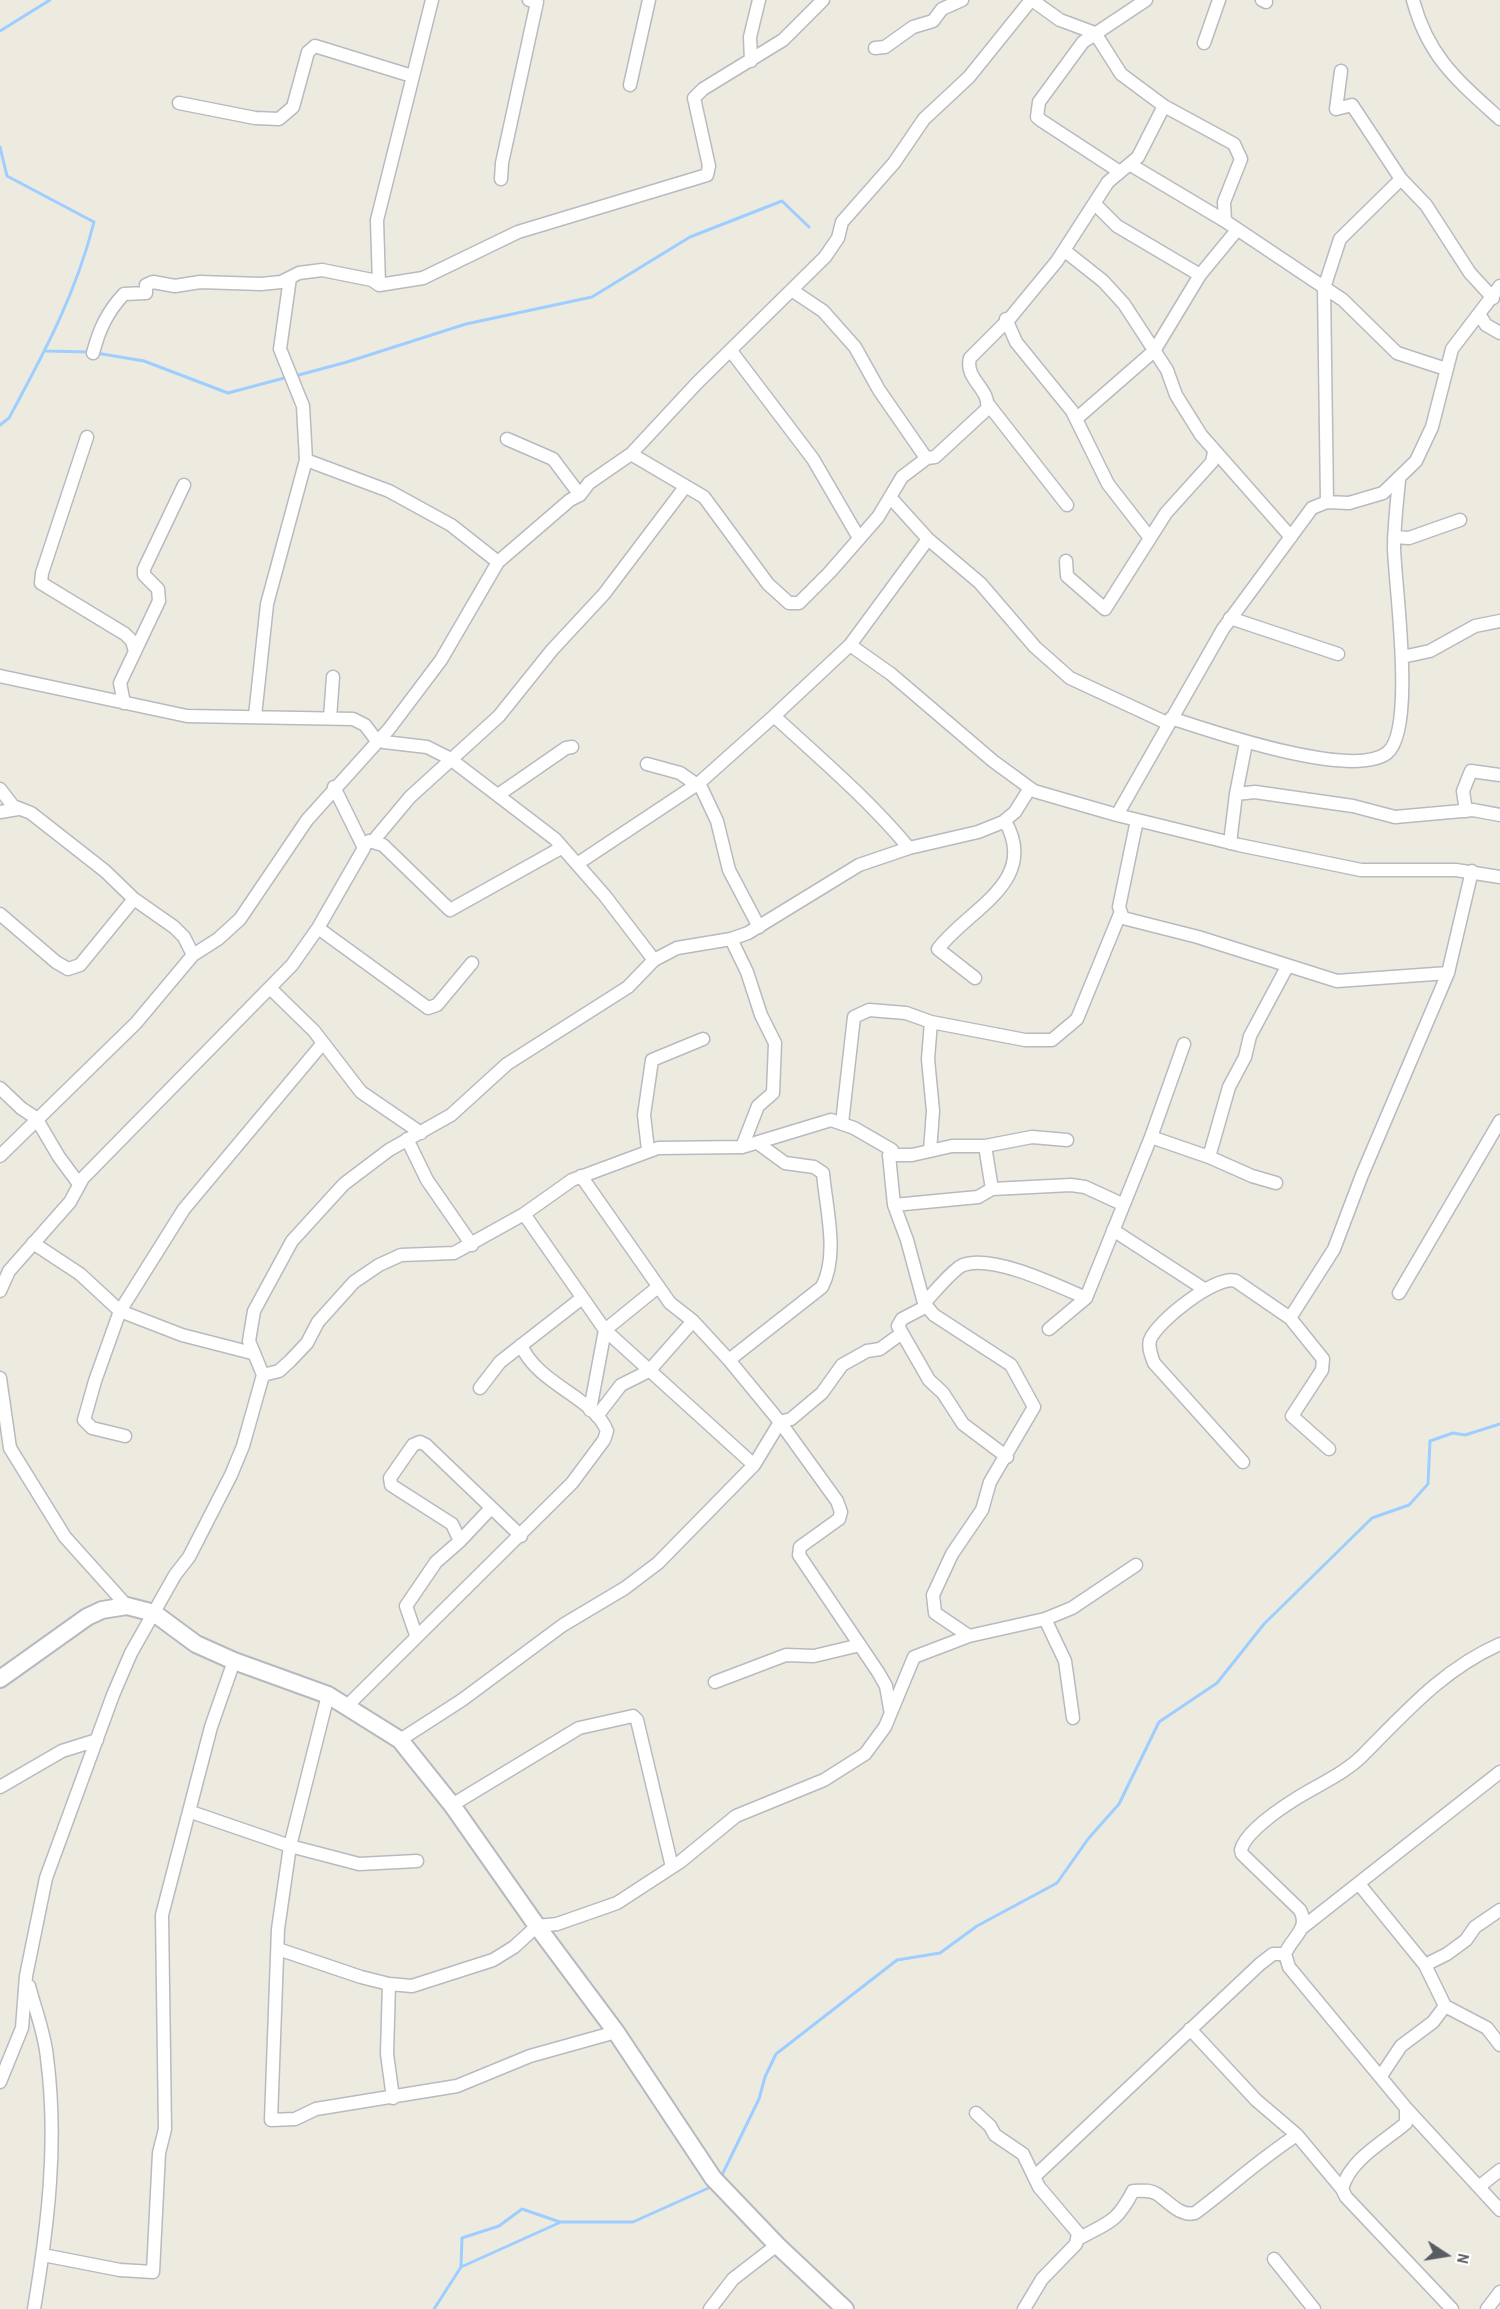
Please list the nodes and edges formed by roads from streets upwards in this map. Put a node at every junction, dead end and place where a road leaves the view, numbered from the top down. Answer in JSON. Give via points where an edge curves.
{"nodes":[{"id":1,"x":432,"y":0,"type":"edge"},
{"id":2,"x":649,"y":0,"type":"edge"},
{"id":3,"x":759,"y":0,"type":"edge"},
{"id":4,"x":823,"y":0,"type":"edge"},
{"id":5,"x":962,"y":0,"type":"edge"},
{"id":6,"x":1031,"y":0,"type":"edge"},
{"id":7,"x":1146,"y":0,"type":"edge"},
{"id":8,"x":1218,"y":0,"type":"edge"},
{"id":9,"x":1413,"y":0,"type":"edge"},
{"id":10,"x":535,"y":1,"type":"edge"},
{"id":11,"x":1095,"y":33,"type":"junction"},
{"id":12,"x":1204,"y":43,"type":"dead end"},
{"id":13,"x":874,"y":48,"type":"dead end"},
{"id":14,"x":751,"y":61,"type":"junction"},
{"id":15,"x":1341,"y":71,"type":"dead end"},
{"id":16,"x":412,"y":76,"type":"junction"},
{"id":17,"x":630,"y":86,"type":"dead end"},
{"id":18,"x":178,"y":103,"type":"dead end"},
{"id":19,"x":1164,"y":106,"type":"junction"},
{"id":20,"x":1500,"y":119,"type":"edge"},
{"id":21,"x":1126,"y":168,"type":"junction"},
{"id":22,"x":501,"y":178,"type":"dead end"},
{"id":23,"x":1401,"y":179,"type":"junction"},
{"id":24,"x":1095,"y":204,"type":"junction"},
{"id":25,"x":1225,"y":221,"type":"junction"},
{"id":26,"x":1237,"y":230,"type":"junction"},
{"id":27,"x":1065,"y":251,"type":"junction"},
{"id":28,"x":1200,"y":275,"type":"junction"},
{"id":29,"x":290,"y":278,"type":"junction"},
{"id":30,"x":379,"y":285,"type":"junction"},
{"id":31,"x":1500,"y":286,"type":"edge"},
{"id":32,"x":1324,"y":288,"type":"junction"},
{"id":33,"x":793,"y":291,"type":"junction"},
{"id":34,"x":1493,"y":298,"type":"junction"},
{"id":35,"x":1479,"y":314,"type":"junction"},
{"id":36,"x":1006,"y":319,"type":"junction"},
{"id":37,"x":1500,"y":333,"type":"edge"},
{"id":38,"x":731,"y":351,"type":"junction"},
{"id":39,"x":1154,"y":351,"type":"junction"},
{"id":40,"x":93,"y":353,"type":"dead end"},
{"id":41,"x":1446,"y":369,"type":"junction"},
{"id":42,"x":988,"y":404,"type":"junction"},
{"id":43,"x":1076,"y":419,"type":"junction"},
{"id":44,"x":87,"y":437,"type":"dead end"},
{"id":45,"x":507,"y":439,"type":"dead end"},
{"id":46,"x":1214,"y":452,"type":"junction"},
{"id":47,"x":630,"y":454,"type":"junction"},
{"id":48,"x":927,"y":458,"type":"junction"},
{"id":49,"x":306,"y":460,"type":"junction"},
{"id":50,"x":1399,"y":480,"type":"junction"},
{"id":51,"x":184,"y":485,"type":"dead end"},
{"id":52,"x":685,"y":487,"type":"junction"},
{"id":53,"x":580,"y":495,"type":"junction"},
{"id":54,"x":890,"y":497,"type":"junction"},
{"id":55,"x":1327,"y":502,"type":"junction"},
{"id":56,"x":1067,"y":505,"type":"dead end"},
{"id":57,"x":1460,"y":520,"type":"dead end"},
{"id":58,"x":1291,"y":537,"type":"junction"},
{"id":59,"x":1394,"y":537,"type":"junction"},
{"id":60,"x":859,"y":538,"type":"junction"},
{"id":61,"x":1150,"y":538,"type":"junction"},
{"id":62,"x":928,"y":539,"type":"junction"},
{"id":63,"x":1066,"y":561,"type":"dead end"},
{"id":64,"x":498,"y":562,"type":"junction"},
{"id":65,"x":1230,"y":618,"type":"junction"},
{"id":66,"x":1500,"y":621,"type":"edge"},
{"id":67,"x":849,"y":645,"type":"junction"},
{"id":68,"x":135,"y":652,"type":"junction"},
{"id":69,"x":1338,"y":654,"type":"dead end"},
{"id":70,"x":1402,"y":657,"type":"junction"},
{"id":71,"x":0,"y":676,"type":"edge"},
{"id":72,"x":333,"y":677,"type":"dead end"},
{"id":73,"x":124,"y":703,"type":"junction"},
{"id":74,"x":255,"y":716,"type":"junction"},
{"id":75,"x":774,"y":716,"type":"junction"},
{"id":76,"x":330,"y":718,"type":"junction"},
{"id":77,"x":1169,"y":720,"type":"junction"},
{"id":78,"x":379,"y":740,"type":"junction"},
{"id":79,"x":1246,"y":743,"type":"junction"},
{"id":80,"x":572,"y":747,"type":"dead end"},
{"id":81,"x":453,"y":761,"type":"junction"},
{"id":82,"x":647,"y":764,"type":"dead end"},
{"id":83,"x":1500,"y":775,"type":"edge"},
{"id":84,"x":698,"y":784,"type":"junction"},
{"id":85,"x":334,"y":788,"type":"junction"},
{"id":86,"x":1030,"y":788,"type":"junction"},
{"id":87,"x":0,"y":789,"type":"edge"},
{"id":88,"x":1236,"y":794,"type":"junction"},
{"id":89,"x":498,"y":795,"type":"junction"},
{"id":90,"x":18,"y":809,"type":"junction"},
{"id":91,"x":1466,"y":811,"type":"junction"},
{"id":92,"x":0,"y":812,"type":"edge"},
{"id":93,"x":1117,"y":815,"type":"junction"},
{"id":94,"x":1500,"y":815,"type":"edge"},
{"id":95,"x":1005,"y":820,"type":"junction"},
{"id":96,"x":1137,"y":820,"type":"junction"},
{"id":97,"x":1230,"y":843,"type":"junction"},
{"id":98,"x":369,"y":844,"type":"junction"},
{"id":99,"x":561,"y":848,"type":"junction"},
{"id":100,"x":909,"y":848,"type":"junction"},
{"id":101,"x":577,"y":864,"type":"junction"},
{"id":102,"x":1472,"y":871,"type":"junction"},
{"id":103,"x":1500,"y":877,"type":"edge"},
{"id":104,"x":134,"y":899,"type":"junction"},
{"id":105,"x":0,"y":914,"type":"edge"},
{"id":106,"x":1120,"y":914,"type":"junction"},
{"id":107,"x":318,"y":927,"type":"junction"},
{"id":108,"x":759,"y":927,"type":"junction"},
{"id":109,"x":731,"y":939,"type":"junction"},
{"id":110,"x":193,"y":955,"type":"junction"},
{"id":111,"x":654,"y":960,"type":"junction"},
{"id":112,"x":472,"y":963,"type":"dead end"},
{"id":113,"x":1287,"y":967,"type":"junction"},
{"id":114,"x":1448,"y":974,"type":"junction"},
{"id":115,"x":975,"y":978,"type":"dead end"},
{"id":116,"x":270,"y":988,"type":"junction"},
{"id":117,"x":931,"y":1022,"type":"junction"},
{"id":118,"x":703,"y":1039,"type":"dead end"},
{"id":119,"x":323,"y":1043,"type":"junction"},
{"id":120,"x":1184,"y":1044,"type":"dead end"},
{"id":121,"x":0,"y":1088,"type":"edge"},
{"id":122,"x":36,"y":1118,"type":"junction"},
{"id":123,"x":1500,"y":1121,"type":"edge"},
{"id":124,"x":842,"y":1123,"type":"junction"},
{"id":125,"x":421,"y":1133,"type":"junction"},
{"id":126,"x":1151,"y":1137,"type":"junction"},
{"id":127,"x":407,"y":1139,"type":"junction"},
{"id":128,"x":1067,"y":1140,"type":"dead end"},
{"id":129,"x":759,"y":1144,"type":"junction"},
{"id":130,"x":985,"y":1146,"type":"junction"},
{"id":131,"x":742,"y":1147,"type":"junction"},
{"id":132,"x":648,"y":1150,"type":"junction"},
{"id":133,"x":930,"y":1151,"type":"junction"},
{"id":134,"x":889,"y":1155,"type":"junction"},
{"id":135,"x":0,"y":1156,"type":"edge"},
{"id":136,"x":1209,"y":1157,"type":"junction"},
{"id":137,"x":581,"y":1176,"type":"junction"},
{"id":138,"x":1276,"y":1183,"type":"dead end"},
{"id":139,"x":79,"y":1184,"type":"junction"},
{"id":140,"x":992,"y":1189,"type":"junction"},
{"id":141,"x":1122,"y":1204,"type":"junction"},
{"id":142,"x":894,"y":1205,"type":"junction"},
{"id":143,"x":524,"y":1214,"type":"junction"},
{"id":144,"x":1113,"y":1230,"type":"junction"},
{"id":145,"x":33,"y":1243,"type":"junction"},
{"id":146,"x":472,"y":1245,"type":"junction"},
{"id":147,"x":1,"y":1285,"type":"edge"},
{"id":148,"x":658,"y":1287,"type":"junction"},
{"id":149,"x":1204,"y":1289,"type":"junction"},
{"id":150,"x":1399,"y":1293,"type":"dead end"},
{"id":151,"x":582,"y":1298,"type":"junction"},
{"id":152,"x":1086,"y":1298,"type":"junction"},
{"id":153,"x":925,"y":1305,"type":"junction"},
{"id":154,"x":120,"y":1311,"type":"junction"},
{"id":155,"x":1290,"y":1318,"type":"junction"},
{"id":156,"x":693,"y":1321,"type":"junction"},
{"id":157,"x":1049,"y":1329,"type":"dead end"},
{"id":158,"x":605,"y":1330,"type":"junction"},
{"id":159,"x":902,"y":1333,"type":"junction"},
{"id":160,"x":520,"y":1345,"type":"junction"},
{"id":161,"x":252,"y":1353,"type":"junction"},
{"id":162,"x":729,"y":1360,"type":"junction"},
{"id":163,"x":649,"y":1371,"type":"junction"},
{"id":164,"x":263,"y":1376,"type":"junction"},
{"id":165,"x":0,"y":1378,"type":"edge"},
{"id":166,"x":480,"y":1388,"type":"dead end"},
{"id":167,"x":593,"y":1413,"type":"junction"},
{"id":168,"x":780,"y":1422,"type":"junction"},
{"id":169,"x":125,"y":1436,"type":"dead end"},
{"id":170,"x":1329,"y":1449,"type":"dead end"},
{"id":171,"x":1007,"y":1457,"type":"junction"},
{"id":172,"x":1243,"y":1462,"type":"dead end"},
{"id":173,"x":754,"y":1465,"type":"junction"},
{"id":174,"x":491,"y":1508,"type":"junction"},
{"id":175,"x":521,"y":1536,"type":"junction"},
{"id":176,"x":460,"y":1541,"type":"junction"},
{"id":177,"x":1136,"y":1565,"type":"dead end"},
{"id":178,"x":127,"y":1606,"type":"junction"},
{"id":179,"x":154,"y":1613,"type":"junction"},
{"id":180,"x":1045,"y":1619,"type":"junction"},
{"id":181,"x":416,"y":1635,"type":"junction"},
{"id":182,"x":969,"y":1636,"type":"junction"},
{"id":183,"x":1500,"y":1644,"type":"edge"},
{"id":184,"x":860,"y":1645,"type":"junction"},
{"id":185,"x":234,"y":1661,"type":"junction"},
{"id":186,"x":0,"y":1678,"type":"edge"},
{"id":187,"x":715,"y":1682,"type":"dead end"},
{"id":188,"x":328,"y":1695,"type":"junction"},
{"id":189,"x":347,"y":1706,"type":"junction"},
{"id":190,"x":890,"y":1710,"type":"junction"},
{"id":191,"x":1073,"y":1718,"type":"dead end"},
{"id":192,"x":97,"y":1740,"type":"junction"},
{"id":193,"x":400,"y":1740,"type":"junction"},
{"id":194,"x":1500,"y":1772,"type":"edge"},
{"id":195,"x":0,"y":1787,"type":"edge"},
{"id":196,"x":452,"y":1805,"type":"junction"},
{"id":197,"x":191,"y":1812,"type":"junction"},
{"id":198,"x":290,"y":1846,"type":"junction"},
{"id":199,"x":417,"y":1861,"type":"dead end"},
{"id":200,"x":672,"y":1867,"type":"junction"},
{"id":201,"x":1359,"y":1884,"type":"junction"},
{"id":202,"x":1500,"y":1910,"type":"edge"},
{"id":203,"x":537,"y":1926,"type":"junction"},
{"id":204,"x":1304,"y":1927,"type":"junction"},
{"id":205,"x":278,"y":1949,"type":"junction"},
{"id":206,"x":1286,"y":1954,"type":"junction"},
{"id":207,"x":1425,"y":1965,"type":"junction"},
{"id":208,"x":26,"y":1976,"type":"junction"},
{"id":209,"x":389,"y":1984,"type":"junction"},
{"id":210,"x":1445,"y":2006,"type":"junction"},
{"id":211,"x":1190,"y":2029,"type":"junction"},
{"id":212,"x":616,"y":2032,"type":"junction"},
{"id":213,"x":1500,"y":2044,"type":"edge"},
{"id":214,"x":1381,"y":2076,"type":"junction"},
{"id":215,"x":0,"y":2082,"type":"edge"},
{"id":216,"x":393,"y":2098,"type":"junction"},
{"id":217,"x":1406,"y":2108,"type":"junction"},
{"id":218,"x":976,"y":2113,"type":"dead end"},
{"id":219,"x":1298,"y":2135,"type":"junction"},
{"id":220,"x":1500,"y":2170,"type":"edge"},
{"id":221,"x":1034,"y":2177,"type":"junction"},
{"id":222,"x":1480,"y":2186,"type":"junction"},
{"id":223,"x":1342,"y":2189,"type":"junction"},
{"id":224,"x":1500,"y":2210,"type":"edge"},
{"id":225,"x":1078,"y":2239,"type":"junction"},
{"id":226,"x":777,"y":2245,"type":"junction"},
{"id":227,"x":43,"y":2255,"type":"junction"},
{"id":228,"x":1274,"y":2259,"type":"dead end"},
{"id":229,"x":1500,"y":2292,"type":"edge"},
{"id":230,"x":34,"y":2309,"type":"edge"},
{"id":231,"x":710,"y":2309,"type":"edge"},
{"id":232,"x":845,"y":2309,"type":"edge"},
{"id":233,"x":1024,"y":2309,"type":"edge"},
{"id":234,"x":1314,"y":2309,"type":"edge"},
{"id":235,"x":1452,"y":2309,"type":"edge"},
{"id":236,"x":1487,"y":2309,"type":"edge"}],
"edges":[{"from":1,"to":16,"type":"street"},
{"from":2,"to":17,"type":"street"},
{"from":3,"to":14,"type":"street","via":[[750,37]]},
{"from":4,"to":14,"type":"street","via":[[783,40]]},
{"from":5,"to":13,"type":"street","via":[[942,9],[933,21],[913,27],[885,47]]},
{"from":6,"to":11,"type":"street","via":[[1060,20]]},
{"from":6,"to":33,"type":"street","via":[[969,77],[924,119],[894,163],[843,222],[832,248]]},
{"from":7,"to":11,"type":"street"},
{"from":8,"to":12,"type":"street"},
{"from":9,"to":20,"type":"street","via":[[1418,21],[1435,54]]},
{"from":10,"to":22,"type":"street"},
{"from":11,"to":19,"type":"street","via":[[1121,74]]},
{"from":11,"to":21,"type":"street","via":[[1076,51],[1039,102],[1037,117]]},
{"from":14,"to":30,"type":"street","via":[[694,98],[709,166],[707,175],[518,232],[423,278]]},
{"from":15,"to":23,"type":"street","via":[[1336,108],[1352,105]]},
{"from":16,"to":18,"type":"street","via":[[320,45],[308,52],[293,107],[279,119]]},
{"from":16,"to":30,"type":"street","via":[[377,220]]},
{"from":19,"to":21,"type":"street","via":[[1145,145]]},
{"from":19,"to":25,"type":"street","via":[[1228,140],[1239,150],[1241,159],[1224,202]]},
{"from":21,"to":24,"type":"street","via":[[1108,182]]},
{"from":21,"to":25,"type":"street"},
{"from":23,"to":32,"type":"street","via":[[1340,239]]},
{"from":23,"to":34,"type":"street","via":[[1426,205],[1470,273]]},
{"from":24,"to":27,"type":"street"},
{"from":24,"to":28,"type":"street","via":[[1117,226]]},
{"from":25,"to":26,"type":"street"},
{"from":26,"to":28,"type":"street"},
{"from":26,"to":32,"type":"street"},
{"from":27,"to":36,"type":"street"},
{"from":27,"to":39,"type":"street","via":[[1112,290]]},
{"from":28,"to":39,"type":"street"},
{"from":29,"to":30,"type":"street","via":[[309,271],[334,271]]},
{"from":29,"to":40,"type":"street","via":[[261,284],[200,282],[175,286],[153,282],[146,285],[146,293],[124,294],[112,306]]},
{"from":29,"to":49,"type":"street","via":[[280,349],[303,406]]},
{"from":31,"to":34,"type":"street"},
{"from":32,"to":41,"type":"street","via":[[1343,300],[1397,353]]},
{"from":32,"to":55,"type":"street"},
{"from":33,"to":38,"type":"street"},
{"from":33,"to":48,"type":"street","via":[[823,311],[855,347],[879,390]]},
{"from":34,"to":35,"type":"street"},
{"from":35,"to":37,"type":"street","via":[[1486,325]]},
{"from":35,"to":41,"type":"street","via":[[1452,349]]},
{"from":36,"to":42,"type":"street","via":[[975,352],[968,366]]},
{"from":36,"to":43,"type":"street","via":[[1016,342]]},
{"from":38,"to":47,"type":"street"},
{"from":38,"to":60,"type":"street","via":[[813,459]]},
{"from":39,"to":43,"type":"street"},
{"from":39,"to":46,"type":"street","via":[[1167,370],[1179,402]]},
{"from":41,"to":50,"type":"street","via":[[1425,446]]},
{"from":42,"to":48,"type":"street","via":[[982,416],[958,438]]},
{"from":42,"to":56,"type":"street"},
{"from":43,"to":61,"type":"street","via":[[1103,476]]},
{"from":44,"to":68,"type":"street","via":[[41,583],[126,634]]},
{"from":45,"to":53,"type":"street","via":[[553,459]]},
{"from":46,"to":58,"type":"street"},
{"from":46,"to":61,"type":"street","via":[[1212,462],[1166,513]]},
{"from":47,"to":52,"type":"street"},
{"from":47,"to":53,"type":"street","via":[[589,483]]},
{"from":48,"to":54,"type":"street","via":[[902,477]]},
{"from":49,"to":64,"type":"street","via":[[389,491],[451,525]]},
{"from":49,"to":74,"type":"street","via":[[267,604]]},
{"from":50,"to":55,"type":"street","via":[[1368,499]]},
{"from":50,"to":59,"type":"street"},
{"from":51,"to":68,"type":"street","via":[[144,569],[144,575],[158,589],[159,601]]},
{"from":52,"to":60,"type":"street","via":[[708,501],[768,584],[789,603],[799,603]]},
{"from":52,"to":81,"type":"street","via":[[604,594],[499,716]]},
{"from":53,"to":64,"type":"street"},
{"from":54,"to":60,"type":"street"},
{"from":54,"to":62,"type":"street"},
{"from":55,"to":58,"type":"street","via":[[1312,508]]},
{"from":57,"to":59,"type":"street","via":[[1409,538]]},
{"from":58,"to":65,"type":"street"},
{"from":59,"to":70,"type":"street"},
{"from":61,"to":63,"type":"street","via":[[1105,609],[1067,576]]},
{"from":62,"to":67,"type":"street"},
{"from":62,"to":77,"type":"street","via":[[980,582],[1035,647],[1070,678]]},
{"from":64,"to":78,"type":"street","via":[[441,660]]},
{"from":65,"to":69,"type":"street"},
{"from":65,"to":77,"type":"street"},
{"from":66,"to":70,"type":"street","via":[[1475,626],[1430,651]]},
{"from":67,"to":75,"type":"street"},
{"from":67,"to":86,"type":"street","via":[[891,674]]},
{"from":68,"to":73,"type":"street","via":[[120,683]]},
{"from":70,"to":79,"type":"street","via":[[1403,687],[1395,740],[1384,755],[1356,761],[1282,752]]},
{"from":71,"to":73,"type":"street"},
{"from":72,"to":76,"type":"street"},
{"from":73,"to":74,"type":"street","via":[[187,716]]},
{"from":74,"to":76,"type":"street"},
{"from":75,"to":84,"type":"street"},
{"from":75,"to":100,"type":"street","via":[[864,798]]},
{"from":76,"to":78,"type":"street","via":[[360,722]]},
{"from":77,"to":79,"type":"street"},
{"from":77,"to":93,"type":"street"},
{"from":78,"to":81,"type":"street","via":[[427,747]]},
{"from":78,"to":85,"type":"street"},
{"from":79,"to":88,"type":"street"},
{"from":80,"to":89,"type":"street"},
{"from":81,"to":89,"type":"street"},
{"from":81,"to":98,"type":"street","via":[[410,797]]},
{"from":82,"to":84,"type":"street","via":[[680,773]]},
{"from":83,"to":91,"type":"street","via":[[1471,771],[1463,791]]},
{"from":84,"to":101,"type":"street"},
{"from":84,"to":108,"type":"street","via":[[719,826],[725,861]]},
{"from":85,"to":98,"type":"street"},
{"from":85,"to":110,"type":"street","via":[[307,820],[240,919]]},
{"from":86,"to":93,"type":"street"},
{"from":86,"to":95,"type":"street"},
{"from":87,"to":90,"type":"street"},
{"from":88,"to":91,"type":"street","via":[[1255,792],[1353,806],[1395,817]]},
{"from":88,"to":97,"type":"street"},
{"from":89,"to":99,"type":"street","via":[[555,839]]},
{"from":90,"to":92,"type":"street"},
{"from":90,"to":104,"type":"street","via":[[31,813]]},
{"from":91,"to":94,"type":"street"},
{"from":93,"to":96,"type":"street"},
{"from":95,"to":100,"type":"street","via":[[978,832]]},
{"from":95,"to":115,"type":"street","via":[[1014,846],[1010,878],[938,949]]},
{"from":96,"to":97,"type":"street"},
{"from":96,"to":106,"type":"street"},
{"from":97,"to":102,"type":"street","via":[[1361,870]]},
{"from":98,"to":99,"type":"street","via":[[383,845],[450,910]]},
{"from":98,"to":107,"type":"street"},
{"from":99,"to":101,"type":"street"},
{"from":100,"to":108,"type":"street","via":[[845,872]]},
{"from":101,"to":111,"type":"street"},
{"from":102,"to":103,"type":"street"},
{"from":102,"to":114,"type":"street"},
{"from":104,"to":105,"type":"street","via":[[80,965],[68,969]]},
{"from":104,"to":110,"type":"street","via":[[174,927]]},
{"from":106,"to":113,"type":"street","via":[[1127,920],[1198,937]]},
{"from":106,"to":117,"type":"street","via":[[1077,1019],[1052,1040],[1026,1040]]},
{"from":107,"to":112,"type":"street","via":[[428,1008],[437,1005]]},
{"from":107,"to":116,"type":"street","via":[[292,965]]},
{"from":108,"to":109,"type":"street"},
{"from":109,"to":111,"type":"street","via":[[677,948]]},
{"from":109,"to":131,"type":"street","via":[[775,1043],[773,1093],[758,1106]]},
{"from":110,"to":122,"type":"street","via":[[136,1023]]},
{"from":111,"to":125,"type":"street","via":[[628,987],[507,1064],[461,1108]]},
{"from":113,"to":114,"type":"street","via":[[1337,981]]},
{"from":113,"to":136,"type":"street","via":[[1250,1036],[1245,1057],[1229,1087]]},
{"from":114,"to":155,"type":"street","via":[[1334,1248]]},
{"from":116,"to":119,"type":"street"},
{"from":116,"to":139,"type":"street"},
{"from":117,"to":124,"type":"street","via":[[906,1013],[869,1010],[854,1017]]},
{"from":117,"to":133,"type":"street"},
{"from":118,"to":132,"type":"street","via":[[652,1060],[644,1115]]},
{"from":119,"to":125,"type":"street","via":[[361,1092]]},
{"from":119,"to":154,"type":"street","via":[[184,1209]]},
{"from":120,"to":126,"type":"street"},
{"from":121,"to":122,"type":"street"},
{"from":122,"to":135,"type":"street"},
{"from":122,"to":139,"type":"street"},
{"from":123,"to":150,"type":"street"},
{"from":124,"to":129,"type":"street","via":[[818,1122]]},
{"from":124,"to":134,"type":"street","via":[[892,1150]]},
{"from":125,"to":127,"type":"street"},
{"from":126,"to":136,"type":"street"},
{"from":126,"to":141,"type":"street"},
{"from":127,"to":146,"type":"street","via":[[427,1180]]},
{"from":127,"to":161,"type":"street","via":[[344,1184],[292,1241],[254,1311],[250,1325]]},
{"from":128,"to":130,"type":"street","via":[[1032,1137]]},
{"from":129,"to":131,"type":"street"},
{"from":129,"to":162,"type":"street","via":[[785,1163],[814,1167],[824,1173],[832,1252],[822,1287]]},
{"from":130,"to":133,"type":"street"},
{"from":130,"to":140,"type":"street"},
{"from":131,"to":132,"type":"street"},
{"from":132,"to":137,"type":"street"},
{"from":133,"to":134,"type":"street"},
{"from":134,"to":142,"type":"street"},
{"from":136,"to":138,"type":"street"},
{"from":137,"to":143,"type":"street"},
{"from":137,"to":148,"type":"street"},
{"from":139,"to":145,"type":"street","via":[[70,1202]]},
{"from":140,"to":141,"type":"street","via":[[1071,1185],[1085,1187]]},
{"from":140,"to":142,"type":"street","via":[[978,1197]]},
{"from":141,"to":144,"type":"street"},
{"from":142,"to":153,"type":"street"},
{"from":143,"to":146,"type":"street"},
{"from":143,"to":151,"type":"street"},
{"from":144,"to":149,"type":"street"},
{"from":144,"to":152,"type":"street"},
{"from":145,"to":147,"type":"street"},
{"from":145,"to":154,"type":"street","via":[[80,1274]]},
{"from":146,"to":164,"type":"street","via":[[444,1254],[401,1255],[379,1265],[354,1282],[290,1361],[279,1371]]},
{"from":148,"to":156,"type":"street"},
{"from":148,"to":158,"type":"street"},
{"from":149,"to":155,"type":"street","via":[[1232,1279]]},
{"from":149,"to":172,"type":"street","via":[[1151,1337],[1149,1350],[1154,1363]]},
{"from":151,"to":158,"type":"street"},
{"from":151,"to":160,"type":"street"},
{"from":152,"to":153,"type":"street","via":[[1018,1269],[975,1263],[962,1265]]},
{"from":152,"to":157,"type":"street"},
{"from":153,"to":159,"type":"street","via":[[902,1318],[898,1326]]},
{"from":153,"to":171,"type":"street","via":[[1011,1365],[1032,1399],[1034,1407]]},
{"from":154,"to":161,"type":"street","via":[[182,1335]]},
{"from":154,"to":169,"type":"street","via":[[84,1420],[92,1428]]},
{"from":155,"to":170,"type":"street","via":[[1324,1362],[1292,1416]]},
{"from":156,"to":162,"type":"street"},
{"from":156,"to":163,"type":"street"},
{"from":158,"to":163,"type":"street"},
{"from":158,"to":167,"type":"street"},
{"from":159,"to":168,"type":"street","via":[[880,1349],[867,1351],[842,1365],[822,1393],[791,1419]]},
{"from":159,"to":171,"type":"street","via":[[929,1380],[944,1393],[963,1424]]},
{"from":160,"to":166,"type":"street","via":[[489,1373]]},
{"from":160,"to":167,"type":"street","via":[[535,1368]]},
{"from":161,"to":164,"type":"street"},
{"from":162,"to":168,"type":"street"},
{"from":163,"to":167,"type":"street","via":[[621,1385]]},
{"from":163,"to":173,"type":"street"},
{"from":164,"to":179,"type":"street","via":[[231,1475],[189,1557]]},
{"from":165,"to":178,"type":"street","via":[[10,1448],[65,1537]]},
{"from":167,"to":175,"type":"street","via":[[607,1431],[603,1440],[572,1484]]},
{"from":168,"to":173,"type":"street"},
{"from":168,"to":184,"type":"street","via":[[841,1512],[839,1519],[800,1547],[799,1555]]},
{"from":171,"to":182,"type":"street","via":[[990,1482],[982,1510],[952,1554],[933,1595],[935,1613]]},
{"from":173,"to":193,"type":"street","via":[[658,1563]]},
{"from":174,"to":175,"type":"street"},
{"from":174,"to":176,"type":"street"},
{"from":174,"to":176,"type":"street","via":[[426,1445],[413,1445],[390,1478],[391,1485],[452,1524]]},
{"from":175,"to":181,"type":"street"},
{"from":176,"to":181,"type":"street","via":[[436,1562],[406,1606]]},
{"from":177,"to":180,"type":"street","via":[[1072,1608]]},
{"from":178,"to":179,"type":"street"},
{"from":178,"to":186,"type":"street","via":[[87,1617]]},
{"from":179,"to":185,"type":"street","via":[[196,1644]]},
{"from":179,"to":192,"type":"street","via":[[131,1653]]},
{"from":180,"to":182,"type":"street"},
{"from":180,"to":191,"type":"street","via":[[1065,1661]]},
{"from":181,"to":189,"type":"street"},
{"from":182,"to":190,"type":"street","via":[[914,1657]]},
{"from":183,"to":204,"type":"street","via":[[1442,1678],[1361,1757],[1281,1808],[1245,1839],[1242,1854],[1300,1910]]},
{"from":184,"to":187,"type":"street","via":[[814,1656],[786,1654]]},
{"from":184,"to":190,"type":"street","via":[[886,1686]]},
{"from":185,"to":188,"type":"street"},
{"from":185,"to":197,"type":"street","via":[[212,1727]]},
{"from":188,"to":189,"type":"street"},
{"from":188,"to":198,"type":"street"},
{"from":189,"to":193,"type":"street"},
{"from":190,"to":200,"type":"street","via":[[885,1727],[865,1754],[824,1780],[735,1816]]},
{"from":192,"to":195,"type":"street","via":[[62,1751]]},
{"from":192,"to":208,"type":"street","via":[[46,1878]]},
{"from":193,"to":196,"type":"street"},
{"from":194,"to":201,"type":"street"},
{"from":196,"to":200,"type":"street","via":[[579,1728],[633,1716]]},
{"from":196,"to":203,"type":"street"},
{"from":197,"to":198,"type":"street"},
{"from":197,"to":227,"type":"street","via":[[162,1915],[166,2098],[153,2272],[120,2270]]},
{"from":198,"to":199,"type":"street","via":[[359,1864]]},
{"from":198,"to":205,"type":"street"},
{"from":200,"to":203,"type":"street","via":[[610,1906],[557,1924]]},
{"from":201,"to":204,"type":"street"},
{"from":201,"to":207,"type":"street"},
{"from":202,"to":207,"type":"street","via":[[1475,1927],[1448,1954]]},
{"from":203,"to":209,"type":"street","via":[[514,1947],[478,1966],[412,1986]]},
{"from":203,"to":212,"type":"street"},
{"from":204,"to":206,"type":"street"},
{"from":205,"to":209,"type":"street"},
{"from":205,"to":216,"type":"street","via":[[271,2120],[295,2120],[315,2109]]},
{"from":206,"to":211,"type":"street","via":[[1273,1954]]},
{"from":206,"to":214,"type":"street","via":[[1288,1967]]},
{"from":207,"to":210,"type":"street"},
{"from":208,"to":215,"type":"street","via":[[22,2028]]},
{"from":208,"to":227,"type":"street","via":[[47,2055],[54,2138]]},
{"from":209,"to":216,"type":"street","via":[[387,2054]]},
{"from":210,"to":213,"type":"street","via":[[1487,2028]]},
{"from":210,"to":214,"type":"street","via":[[1433,2022],[1397,2051]]},
{"from":211,"to":219,"type":"street","via":[[1256,2100]]},
{"from":211,"to":221,"type":"street"},
{"from":212,"to":216,"type":"street","via":[[530,2056],[457,2086]]},
{"from":212,"to":226,"type":"street","via":[[718,2184]]},
{"from":214,"to":217,"type":"street"},
{"from":217,"to":222,"type":"street"},
{"from":217,"to":223,"type":"street","via":[[1406,2124],[1372,2150],[1348,2176]]},
{"from":218,"to":221,"type":"street","via":[[995,2135],[1023,2154]]},
{"from":219,"to":223,"type":"street"},
{"from":219,"to":225,"type":"street","via":[[1266,2155],[1195,2213],[1185,2214],[1156,2194],[1133,2191],[1113,2222]]},
{"from":220,"to":222,"type":"street"},
{"from":221,"to":225,"type":"street","via":[[1076,2228]]},
{"from":222,"to":224,"type":"street"},
{"from":223,"to":235,"type":"street","via":[[1390,2246]]},
{"from":225,"to":233,"type":"street","via":[[1042,2279]]},
{"from":226,"to":231,"type":"street","via":[[733,2279]]},
{"from":226,"to":232,"type":"street"},
{"from":227,"to":230,"type":"street"},
{"from":228,"to":234,"type":"street"},
{"from":229,"to":236,"type":"street"}]}
